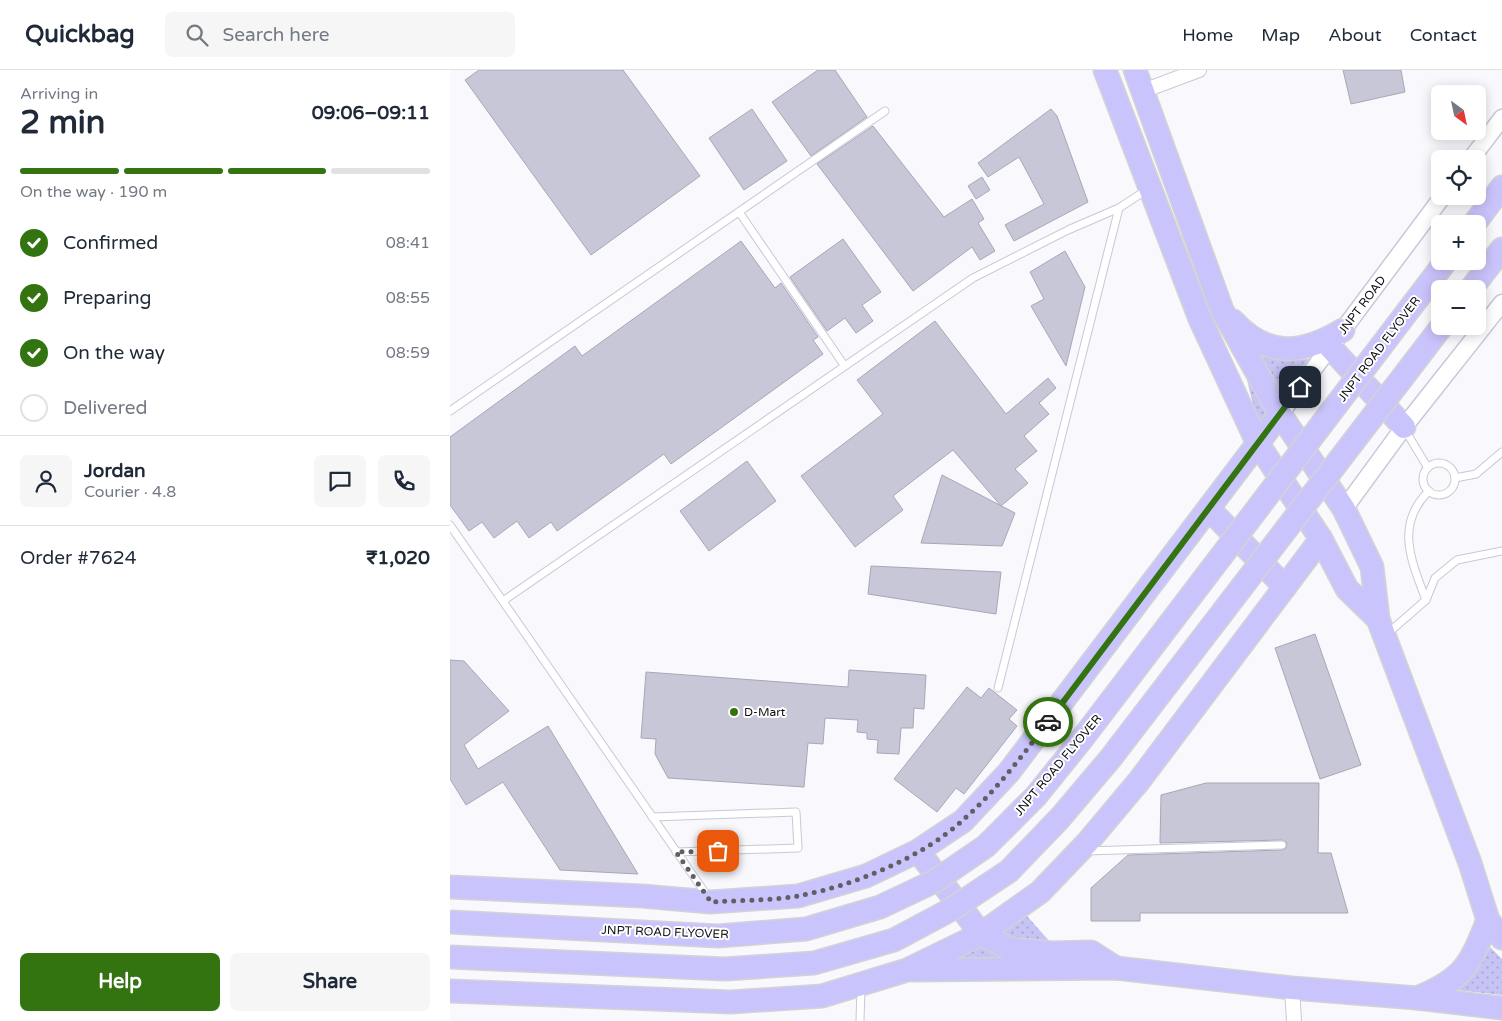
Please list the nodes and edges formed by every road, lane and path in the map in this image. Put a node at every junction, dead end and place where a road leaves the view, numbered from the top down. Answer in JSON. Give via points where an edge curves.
{"nodes":[{"id":1,"x":1105,"y":70,"type":"edge"},
{"id":2,"x":1135,"y":70,"type":"edge"},
{"id":3,"x":1199,"y":70,"type":"edge"},
{"id":4,"x":1143,"y":91,"type":"junction"},
{"id":5,"x":885,"y":111,"type":"dead end"},
{"id":6,"x":1502,"y":118,"type":"edge"},
{"id":7,"x":1479,"y":150,"type":"edge"},
{"id":8,"x":1150,"y":187,"type":"junction"},
{"id":9,"x":1502,"y":187,"type":"edge"},
{"id":10,"x":1436,"y":205,"type":"edge"},
{"id":11,"x":1119,"y":208,"type":"junction"},
{"id":12,"x":739,"y":212,"type":"junction"},
{"id":13,"x":1481,"y":215,"type":"edge"},
{"id":14,"x":1502,"y":249,"type":"edge"},
{"id":15,"x":1439,"y":270,"type":"edge"},
{"id":16,"x":1478,"y":280,"type":"edge"},
{"id":17,"x":1502,"y":303,"type":"edge"},
{"id":18,"x":1222,"y":310,"type":"junction"},
{"id":19,"x":1435,"y":335,"type":"edge"},
{"id":20,"x":1336,"y":338,"type":"junction"},
{"id":21,"x":844,"y":365,"type":"junction"},
{"id":22,"x":450,"y":411,"type":"edge"},
{"id":23,"x":1280,"y":414,"type":"junction"},
{"id":24,"x":1404,"y":427,"type":"junction"},
{"id":25,"x":1258,"y":444,"type":"junction"},
{"id":26,"x":1502,"y":452,"type":"edge"},
{"id":27,"x":1428,"y":468,"type":"junction"},
{"id":28,"x":1455,"y":478,"type":"junction"},
{"id":29,"x":1429,"y":492,"type":"junction"},
{"id":30,"x":1209,"y":508,"type":"junction"},
{"id":31,"x":1344,"y":509,"type":"junction"},
{"id":32,"x":450,"y":525,"type":"edge"},
{"id":33,"x":1321,"y":539,"type":"junction"},
{"id":34,"x":1502,"y":551,"type":"edge"},
{"id":35,"x":1284,"y":587,"type":"junction"},
{"id":36,"x":1426,"y":600,"type":"junction"},
{"id":37,"x":503,"y":601,"type":"junction"},
{"id":38,"x":1381,"y":627,"type":"junction"},
{"id":39,"x":998,"y":688,"type":"dead end"},
{"id":40,"x":652,"y":816,"type":"junction"},
{"id":41,"x":1282,"y":845,"type":"dead end"},
{"id":42,"x":676,"y":852,"type":"junction"},
{"id":43,"x":918,"y":852,"type":"junction"},
{"id":44,"x":1078,"y":852,"type":"junction"},
{"id":45,"x":450,"y":887,"type":"edge"},
{"id":46,"x":711,"y":902,"type":"junction"},
{"id":47,"x":1486,"y":912,"type":"junction"},
{"id":48,"x":450,"y":922,"type":"edge"},
{"id":49,"x":981,"y":934,"type":"junction"},
{"id":50,"x":1502,"y":938,"type":"edge"},
{"id":51,"x":450,"y":956,"type":"edge"},
{"id":52,"x":1116,"y":968,"type":"junction"},
{"id":53,"x":907,"y":970,"type":"junction"},
{"id":54,"x":861,"y":984,"type":"junction"},
{"id":55,"x":1292,"y":988,"type":"junction"},
{"id":56,"x":450,"y":991,"type":"edge"},
{"id":57,"x":1417,"y":998,"type":"junction"},
{"id":58,"x":1502,"y":1008,"type":"edge"},
{"id":59,"x":860,"y":1021,"type":"edge"},
{"id":60,"x":1294,"y":1021,"type":"edge"}],
"edges":[{"from":1,"to":8,"type":"highway"},
{"from":2,"to":4,"type":"highway"},
{"from":3,"to":4,"type":"street"},
{"from":4,"to":18,"type":"highway"},
{"from":5,"to":12,"type":"lane"},
{"from":6,"to":7,"type":"street"},
{"from":8,"to":11,"type":"lane"},
{"from":8,"to":25,"type":"highway","via":[[1200,319]]},
{"from":9,"to":13,"type":"highway"},
{"from":10,"to":20,"type":"street","name":"JNPT ROAD"},
{"from":11,"to":21,"type":"lane","via":[[974,278]]},
{"from":11,"to":39,"type":"lane"},
{"from":12,"to":21,"type":"lane"},
{"from":12,"to":22,"type":"lane"},
{"from":14,"to":16,"type":"highway"},
{"from":15,"to":48,"type":"highway","name":"JNPT ROAD FLYOVER","bridge":true,"via":[[1036,796],[986,846],[935,881],[880,907],[806,929],[718,936]]},
{"from":17,"to":24,"type":"street"},
{"from":18,"to":20,"type":"highway","via":[[1256,339],[1280,349],[1311,347]]},
{"from":18,"to":23,"type":"highway"},
{"from":19,"to":51,"type":"highway","bridge":true,"via":[[1110,759],[1009,871],[952,909],[894,940],[814,963],[724,969]]},
{"from":20,"to":23,"type":"street","name":"JNPT ROAD"},
{"from":20,"to":24,"type":"highway"},
{"from":21,"to":37,"type":"lane"},
{"from":23,"to":25,"type":"highway"},
{"from":23,"to":31,"type":"highway"},
{"from":24,"to":27,"type":"lane"},
{"from":24,"to":31,"type":"street"},
{"from":25,"to":30,"type":"highway"},
{"from":25,"to":33,"type":"highway"},
{"from":26,"to":28,"type":"lane","via":[[1476,474]]},
{"from":27,"to":28,"type":"lane","via":[[1442,464],[1451,469]]},
{"from":27,"to":29,"type":"lane","via":[[1423,483]]},
{"from":28,"to":29,"type":"lane","via":[[1448,492],[1438,495]]},
{"from":29,"to":36,"type":"lane","via":[[1419,501],[1407,531],[1410,557]]},
{"from":30,"to":35,"type":"highway"},
{"from":30,"to":43,"type":"highway","via":[[1009,772],[963,821]]},
{"from":31,"to":38,"type":"highway","via":[[1372,567]]},
{"from":32,"to":37,"type":"lane"},
{"from":33,"to":35,"type":"highway"},
{"from":33,"to":38,"type":"highway","via":[[1347,589]]},
{"from":34,"to":36,"type":"lane","via":[[1457,560],[1435,578]]},
{"from":35,"to":44,"type":"highway","via":[[1138,781]]},
{"from":36,"to":38,"type":"lane"},
{"from":37,"to":40,"type":"lane"},
{"from":38,"to":47,"type":"highway"},
{"from":40,"to":42,"type":"lane"},
{"from":40,"to":42,"type":"lane","via":[[796,812],[798,848]]},
{"from":41,"to":44,"type":"lane"},
{"from":42,"to":46,"type":"lane"},
{"from":43,"to":46,"type":"highway","via":[[866,876],[798,896]]},
{"from":43,"to":49,"type":"highway"},
{"from":44,"to":49,"type":"highway","via":[[1040,892]]},
{"from":45,"to":46,"type":"highway"},
{"from":47,"to":50,"type":"highway"},
{"from":47,"to":57,"type":"highway","via":[[1476,949],[1465,969],[1446,985]]},
{"from":49,"to":52,"type":"highway","via":[[1010,949],[1091,952]]},
{"from":49,"to":53,"type":"highway"},
{"from":52,"to":53,"type":"highway"},
{"from":52,"to":55,"type":"highway"},
{"from":53,"to":54,"type":"highway"},
{"from":54,"to":56,"type":"highway","via":[[822,996],[731,1002]]},
{"from":54,"to":59,"type":"lane"},
{"from":55,"to":57,"type":"highway"},
{"from":55,"to":60,"type":"street"},
{"from":57,"to":58,"type":"highway"}]}
